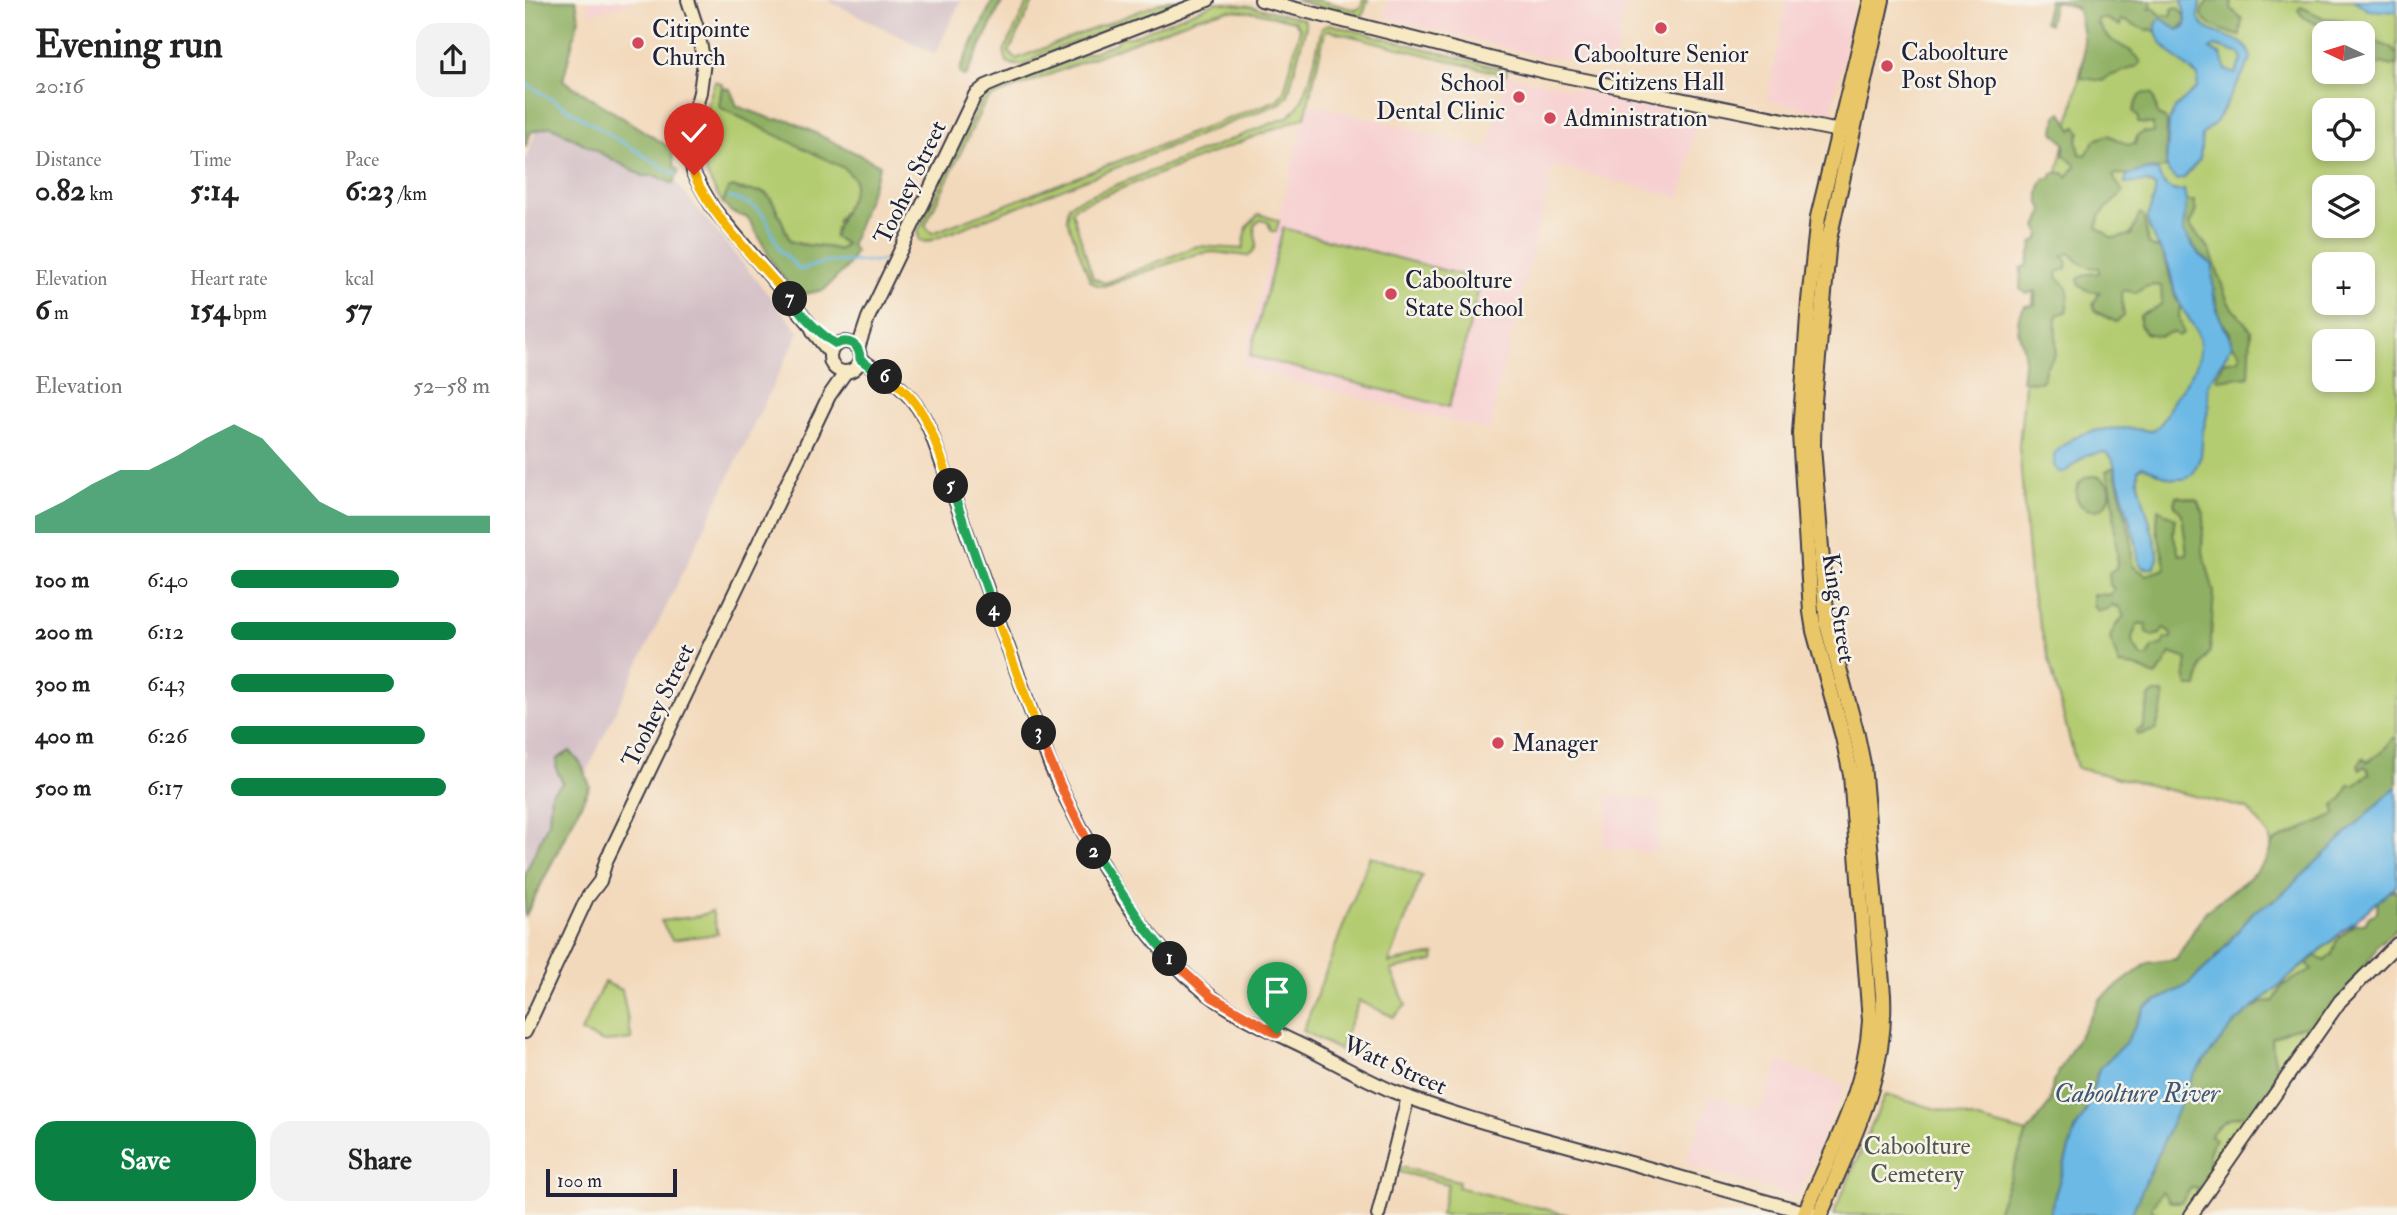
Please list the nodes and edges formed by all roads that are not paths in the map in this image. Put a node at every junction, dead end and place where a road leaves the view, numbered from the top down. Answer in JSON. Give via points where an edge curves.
{"nodes":[{"id":1,"x":688,"y":0,"type":"edge"},
{"id":2,"x":1208,"y":0,"type":"edge"},
{"id":3,"x":1261,"y":0,"type":"edge"},
{"id":4,"x":1871,"y":0,"type":"edge"},
{"id":5,"x":1882,"y":0,"type":"edge"},
{"id":6,"x":1838,"y":130,"type":"junction"},
{"id":7,"x":1854,"y":131,"type":"junction"},
{"id":8,"x":833,"y":348,"type":"junction"},
{"id":9,"x":850,"y":360,"type":"junction"},
{"id":10,"x":2397,"y":944,"type":"edge"},
{"id":11,"x":525,"y":1032,"type":"edge"},
{"id":12,"x":1408,"y":1097,"type":"junction"},
{"id":13,"x":1812,"y":1214,"type":"edge"},
{"id":14,"x":1378,"y":1215,"type":"edge"},
{"id":15,"x":2191,"y":1215,"type":"edge"}],
"edges":[{"from":1,"to":8,"type":"street","via":[[704,62],[689,134],[694,175],[713,208],[814,333]]},
{"from":2,"to":9,"type":"street","name":"Toohey Street","via":[[1005,78],[975,95],[868,318],[857,330]]},
{"from":3,"to":6,"type":"street","via":[[1545,72]]},
{"from":4,"to":6,"type":"main road","name":"King Street"},
{"from":5,"to":7,"type":"main road","name":"King Street"},
{"from":6,"to":7,"type":"street"},
{"from":6,"to":13,"type":"main road","name":"King Street","via":[[1816,228],[1799,452],[1812,621],[1849,761],[1870,1021],[1858,1086]]},
{"from":7,"to":13,"type":"main road","name":"King Street","via":[[1827,251],[1813,446],[1827,624],[1864,777],[1884,1027],[1869,1099]]},
{"from":8,"to":9,"type":"street"},
{"from":8,"to":9,"type":"street","via":[[830,361]]},
{"from":9,"to":11,"type":"street","name":"Toohey Street"},
{"from":9,"to":12,"type":"street","name":"Watt Street","via":[[897,383],[925,416],[1051,767],[1091,847],[1146,929],[1177,967],[1229,1008]]},
{"from":10,"to":15,"type":"street","via":[[2340,1001]]},
{"from":12,"to":13,"type":"street","name":"Watt Street"},
{"from":12,"to":14,"type":"street"}]}
